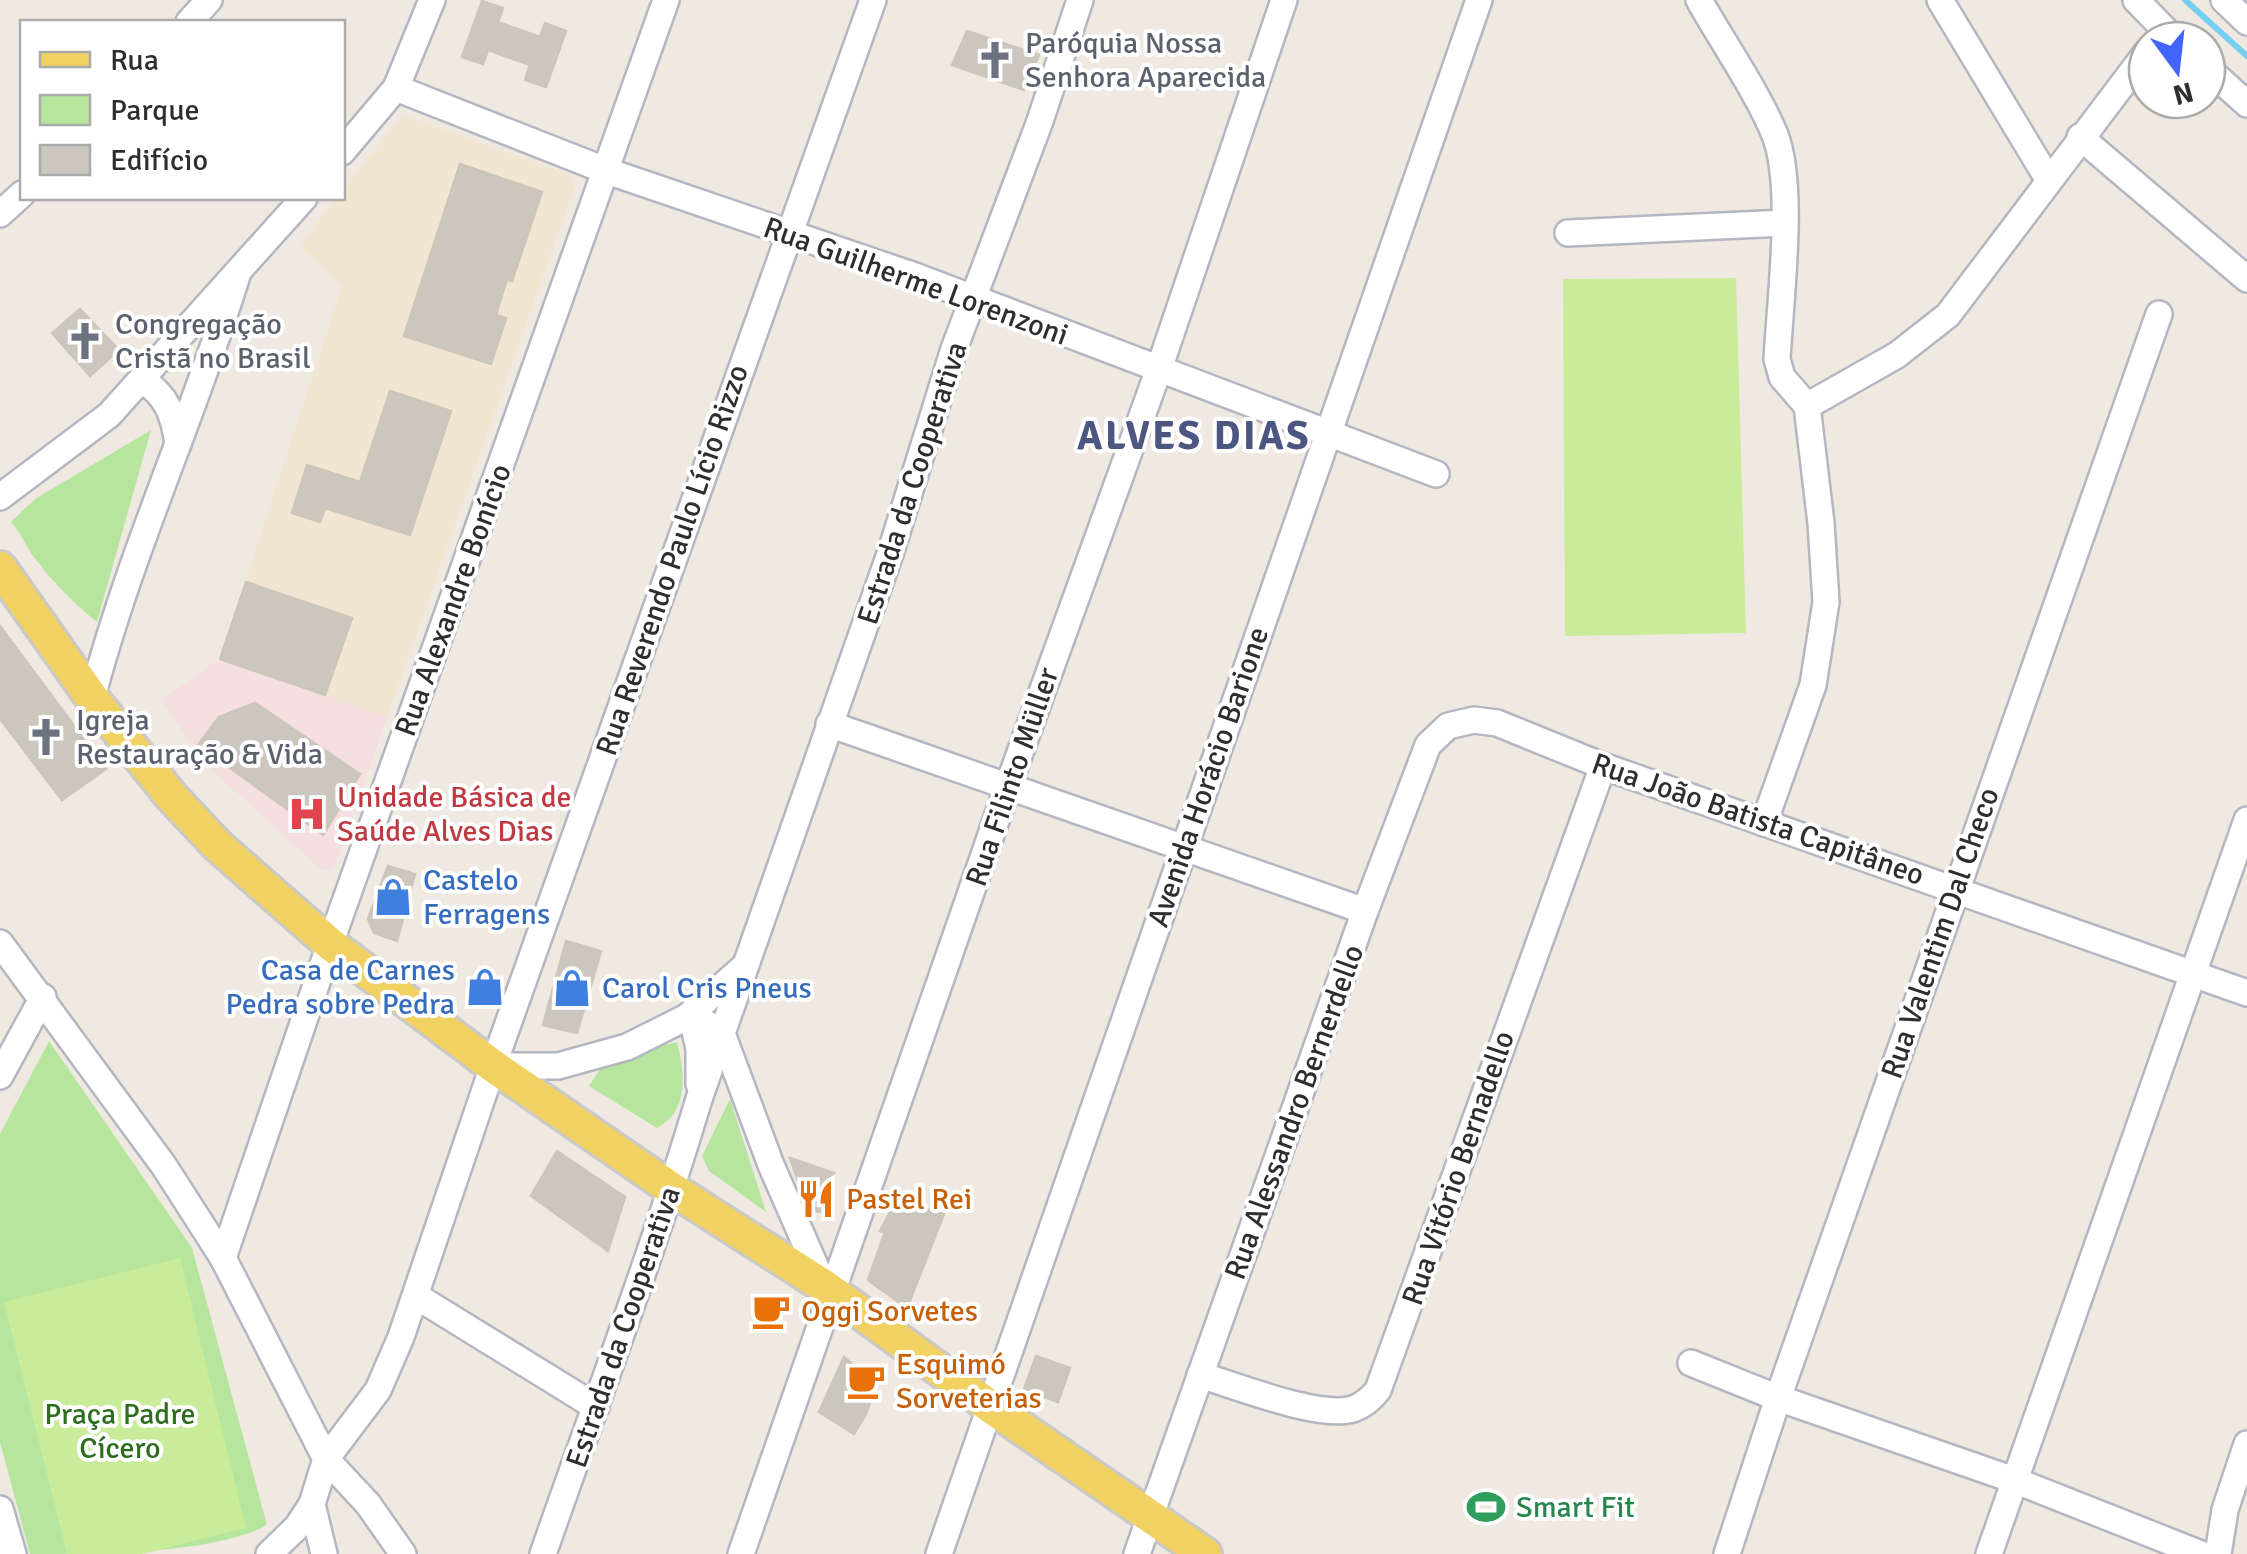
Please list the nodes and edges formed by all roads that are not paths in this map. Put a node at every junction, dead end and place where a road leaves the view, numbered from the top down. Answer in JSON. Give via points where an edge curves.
{"nodes":[{"id":1,"x":210,"y":0,"type":"edge"},
{"id":2,"x":432,"y":0,"type":"edge"},
{"id":3,"x":666,"y":0,"type":"edge"},
{"id":4,"x":872,"y":0,"type":"edge"},
{"id":5,"x":1080,"y":0,"type":"edge"},
{"id":6,"x":1284,"y":0,"type":"edge"},
{"id":7,"x":1479,"y":0,"type":"edge"},
{"id":8,"x":1699,"y":0,"type":"edge"},
{"id":9,"x":1940,"y":0,"type":"edge"},
{"id":10,"x":2136,"y":0,"type":"edge"},
{"id":11,"x":2224,"y":0,"type":"edge"},
{"id":12,"x":191,"y":20,"type":"edge"},
{"id":13,"x":2152,"y":20,"type":"edge"},
{"id":14,"x":2247,"y":22,"type":"edge"},
{"id":15,"x":2127,"y":78,"type":"edge"},
{"id":16,"x":2227,"y":86,"type":"edge"},
{"id":17,"x":396,"y":88,"type":"junction"},
{"id":18,"x":2247,"y":104,"type":"edge"},
{"id":19,"x":2080,"y":138,"type":"junction"},
{"id":20,"x":345,"y":148,"type":"edge"},
{"id":21,"x":607,"y":171,"type":"junction"},
{"id":22,"x":2048,"y":179,"type":"junction"},
{"id":23,"x":302,"y":200,"type":"edge"},
{"id":24,"x":1784,"y":223,"type":"junction"},
{"id":25,"x":1568,"y":232,"type":"dead end"},
{"id":26,"x":787,"y":234,"type":"junction"},
{"id":27,"x":238,"y":272,"type":"junction"},
{"id":28,"x":2247,"y":278,"type":"edge"},
{"id":29,"x":974,"y":300,"type":"junction"},
{"id":30,"x":2159,"y":314,"type":"dead end"},
{"id":31,"x":1158,"y":369,"type":"junction"},
{"id":32,"x":142,"y":380,"type":"junction"},
{"id":33,"x":1807,"y":406,"type":"junction"},
{"id":34,"x":1328,"y":433,"type":"junction"},
{"id":35,"x":178,"y":444,"type":"junction"},
{"id":36,"x":1436,"y":474,"type":"dead end"},
{"id":37,"x":0,"y":497,"type":"edge"},
{"id":38,"x":0,"y":568,"type":"edge"},
{"id":39,"x":92,"y":698,"type":"junction"},
{"id":40,"x":1497,"y":722,"type":"joint"},
{"id":41,"x":829,"y":724,"type":"junction"},
{"id":42,"x":1603,"y":766,"type":"junction"},
{"id":43,"x":1008,"y":786,"type":"junction"},
{"id":44,"x":2247,"y":820,"type":"edge"},
{"id":45,"x":1764,"y":823,"type":"junction"},
{"id":46,"x":1184,"y":847,"type":"junction"},
{"id":47,"x":1956,"y":888,"type":"junction"},
{"id":48,"x":1365,"y":911,"type":"junction"},
{"id":49,"x":0,"y":943,"type":"edge"},
{"id":50,"x":330,"y":944,"type":"junction"},
{"id":51,"x":745,"y":966,"type":"junction"},
{"id":52,"x":9,"y":970,"type":"edge"},
{"id":53,"x":2192,"y":974,"type":"junction"},
{"id":54,"x":2247,"y":994,"type":"edge"},
{"id":55,"x":42,"y":997,"type":"junction"},
{"id":56,"x":689,"y":1018,"type":"junction"},
{"id":57,"x":723,"y":1036,"type":"junction"},
{"id":58,"x":493,"y":1066,"type":"junction"},
{"id":59,"x":0,"y":1076,"type":"edge"},
{"id":60,"x":699,"y":1099,"type":"junction"},
{"id":61,"x":672,"y":1189,"type":"junction"},
{"id":62,"x":222,"y":1258,"type":"junction"},
{"id":63,"x":828,"y":1289,"type":"junction"},
{"id":64,"x":416,"y":1296,"type":"junction"},
{"id":65,"x":1691,"y":1363,"type":"dead end"},
{"id":66,"x":1200,"y":1375,"type":"junction"},
{"id":67,"x":1778,"y":1398,"type":"junction"},
{"id":68,"x":991,"y":1406,"type":"junction"},
{"id":69,"x":596,"y":1407,"type":"junction"},
{"id":70,"x":2247,"y":1444,"type":"edge"},
{"id":71,"x":326,"y":1459,"type":"junction"},
{"id":72,"x":2014,"y":1480,"type":"junction"},
{"id":73,"x":312,"y":1504,"type":"junction"},
{"id":74,"x":0,"y":1509,"type":"edge"},
{"id":75,"x":1150,"y":1516,"type":"junction"},
{"id":76,"x":12,"y":1554,"type":"edge"},
{"id":77,"x":269,"y":1554,"type":"edge"},
{"id":78,"x":322,"y":1554,"type":"edge"},
{"id":79,"x":403,"y":1554,"type":"edge"},
{"id":80,"x":543,"y":1554,"type":"edge"},
{"id":81,"x":741,"y":1554,"type":"edge"},
{"id":82,"x":939,"y":1554,"type":"edge"},
{"id":83,"x":1137,"y":1554,"type":"edge"},
{"id":84,"x":1206,"y":1554,"type":"edge"},
{"id":85,"x":1727,"y":1554,"type":"edge"},
{"id":86,"x":1989,"y":1554,"type":"edge"},
{"id":87,"x":2201,"y":1554,"type":"edge"},
{"id":88,"x":2218,"y":1554,"type":"edge"}],
"edges":[{"from":1,"to":12,"type":"street"},
{"from":2,"to":17,"type":"street"},
{"from":3,"to":21,"type":"street","name":"Rua Alexandre Bonício"},
{"from":4,"to":26,"type":"street","name":"Rua Reverendo Paulo Lício Rizzo"},
{"from":5,"to":29,"type":"street","name":"Estrada da Cooperativa"},
{"from":6,"to":31,"type":"street","name":"Rua Filinto Müller"},
{"from":7,"to":34,"type":"street","name":"Avenida Horácio Barione"},
{"from":8,"to":24,"type":"street","via":[[1775,134]]},
{"from":9,"to":22,"type":"street"},
{"from":10,"to":13,"type":"street"},
{"from":11,"to":14,"type":"street"},
{"from":15,"to":19,"type":"street"},
{"from":16,"to":18,"type":"street"},
{"from":17,"to":20,"type":"street"},
{"from":17,"to":21,"type":"street","name":"Rua Guilherme Lorenzoni"},
{"from":19,"to":22,"type":"street"},
{"from":19,"to":28,"type":"street"},
{"from":21,"to":26,"type":"street","name":"Rua Guilherme Lorenzoni"},
{"from":21,"to":50,"type":"street","name":"Rua Alexandre Bonício"},
{"from":22,"to":33,"type":"street","via":[[1948,315],[1897,355]]},
{"from":23,"to":27,"type":"street"},
{"from":24,"to":25,"type":"street"},
{"from":24,"to":33,"type":"street","via":[[1778,359],[1782,376]]},
{"from":26,"to":29,"type":"street","name":"Rua Guilherme Lorenzoni"},
{"from":26,"to":58,"type":"street","name":"Rua Reverendo Paulo Lício Rizzo"},
{"from":27,"to":32,"type":"street"},
{"from":27,"to":35,"type":"street"},
{"from":29,"to":31,"type":"street","name":"Rua Guilherme Lorenzoni"},
{"from":29,"to":41,"type":"street","name":"Estrada da Cooperativa"},
{"from":30,"to":47,"type":"street","name":"Rua Valentim Dal Checo"},
{"from":31,"to":34,"type":"street","name":"Rua Guilherme Lorenzoni"},
{"from":31,"to":43,"type":"street","name":"Rua Filinto Müller"},
{"from":32,"to":35,"type":"street","via":[[167,405]]},
{"from":32,"to":37,"type":"street","via":[[110,415]]},
{"from":33,"to":45,"type":"street","via":[[1824,562],[1822,640],[1813,685]]},
{"from":34,"to":36,"type":"street","name":"Rua Guilherme Lorenzoni"},
{"from":34,"to":46,"type":"street","name":"Avenida Horácio Barione"},
{"from":35,"to":39,"type":"street","via":[[112,620]]},
{"from":38,"to":39,"type":"main road"},
{"from":39,"to":50,"type":"main road","via":[[205,833]]},
{"from":40,"to":42,"type":"street","name":"Rua João Batista Capitâneo"},
{"from":40,"to":48,"type":"street","name":"Rua Alessandro Bernerdello","via":[[1448,726],[1428,744]]},
{"from":41,"to":43,"type":"street"},
{"from":41,"to":51,"type":"street","name":"Estrada da Cooperativa"},
{"from":42,"to":45,"type":"street","name":"Rua João Batista Capitâneo"},
{"from":42,"to":66,"type":"street","name":"Rua Vitório Bernadello","via":[[1378,1390],[1356,1408],[1316,1410]]},
{"from":43,"to":46,"type":"street"},
{"from":43,"to":63,"type":"street","name":"Rua Filinto Müller"},
{"from":44,"to":53,"type":"street"},
{"from":45,"to":47,"type":"street","name":"Rua João Batista Capitâneo"},
{"from":46,"to":48,"type":"street"},
{"from":46,"to":68,"type":"street","name":"Avenida Horácio Barione"},
{"from":47,"to":53,"type":"street","name":"Rua João Batista Capitâneo"},
{"from":47,"to":67,"type":"street","name":"Rua Valentim Dal Checo"},
{"from":48,"to":66,"type":"street","name":"Rua Alessandro Bernerdello"},
{"from":49,"to":52,"type":"street"},
{"from":50,"to":58,"type":"main road"},
{"from":50,"to":62,"type":"street","name":"Rua Alexandre Bonício"},
{"from":51,"to":56,"type":"street","name":"Estrada da Cooperativa"},
{"from":51,"to":57,"type":"street","name":"Estrada da Cooperativa"},
{"from":52,"to":55,"type":"street"},
{"from":53,"to":54,"type":"street","name":"Rua João Batista Capitâneo"},
{"from":53,"to":72,"type":"street"},
{"from":55,"to":59,"type":"street"},
{"from":55,"to":62,"type":"street"},
{"from":56,"to":57,"type":"street"},
{"from":56,"to":58,"type":"street","via":[[588,1059]]},
{"from":56,"to":60,"type":"street","name":"Estrada da Cooperativa","via":[[698,1049]]},
{"from":57,"to":60,"type":"street","name":"Estrada da Cooperativa"},
{"from":57,"to":63,"type":"street"},
{"from":58,"to":61,"type":"main road"},
{"from":58,"to":64,"type":"street","name":"Rua Reverendo Paulo Lício Rizzo"},
{"from":60,"to":61,"type":"street","name":"Estrada da Cooperativa"},
{"from":61,"to":63,"type":"main road"},
{"from":61,"to":69,"type":"street","name":"Estrada da Cooperativa"},
{"from":62,"to":71,"type":"street"},
{"from":63,"to":68,"type":"main road"},
{"from":63,"to":81,"type":"street","name":"Rua Filinto Müller"},
{"from":64,"to":69,"type":"street"},
{"from":64,"to":71,"type":"street","name":"Rua Reverendo Paulo Lício Rizzo","via":[[378,1390]]},
{"from":65,"to":67,"type":"street"},
{"from":66,"to":75,"type":"street","name":"Rua Alessandro Bernerdello"},
{"from":67,"to":72,"type":"street"},
{"from":67,"to":85,"type":"street","name":"Rua Valentim Dal Checo"},
{"from":68,"to":75,"type":"main road"},
{"from":68,"to":82,"type":"street","name":"Avenida Horácio Barione"},
{"from":69,"to":80,"type":"street","name":"Estrada da Cooperativa"},
{"from":70,"to":88,"type":"street","via":[[2224,1510]]},
{"from":71,"to":73,"type":"street","name":"Rua Reverendo Paulo Lício Rizzo"},
{"from":71,"to":79,"type":"street"},
{"from":72,"to":86,"type":"street"},
{"from":72,"to":87,"type":"street"},
{"from":73,"to":77,"type":"street"},
{"from":73,"to":78,"type":"street"},
{"from":74,"to":76,"type":"street"},
{"from":75,"to":83,"type":"street","name":"Rua Alessandro Bernerdello"},
{"from":75,"to":84,"type":"main road"}]}
